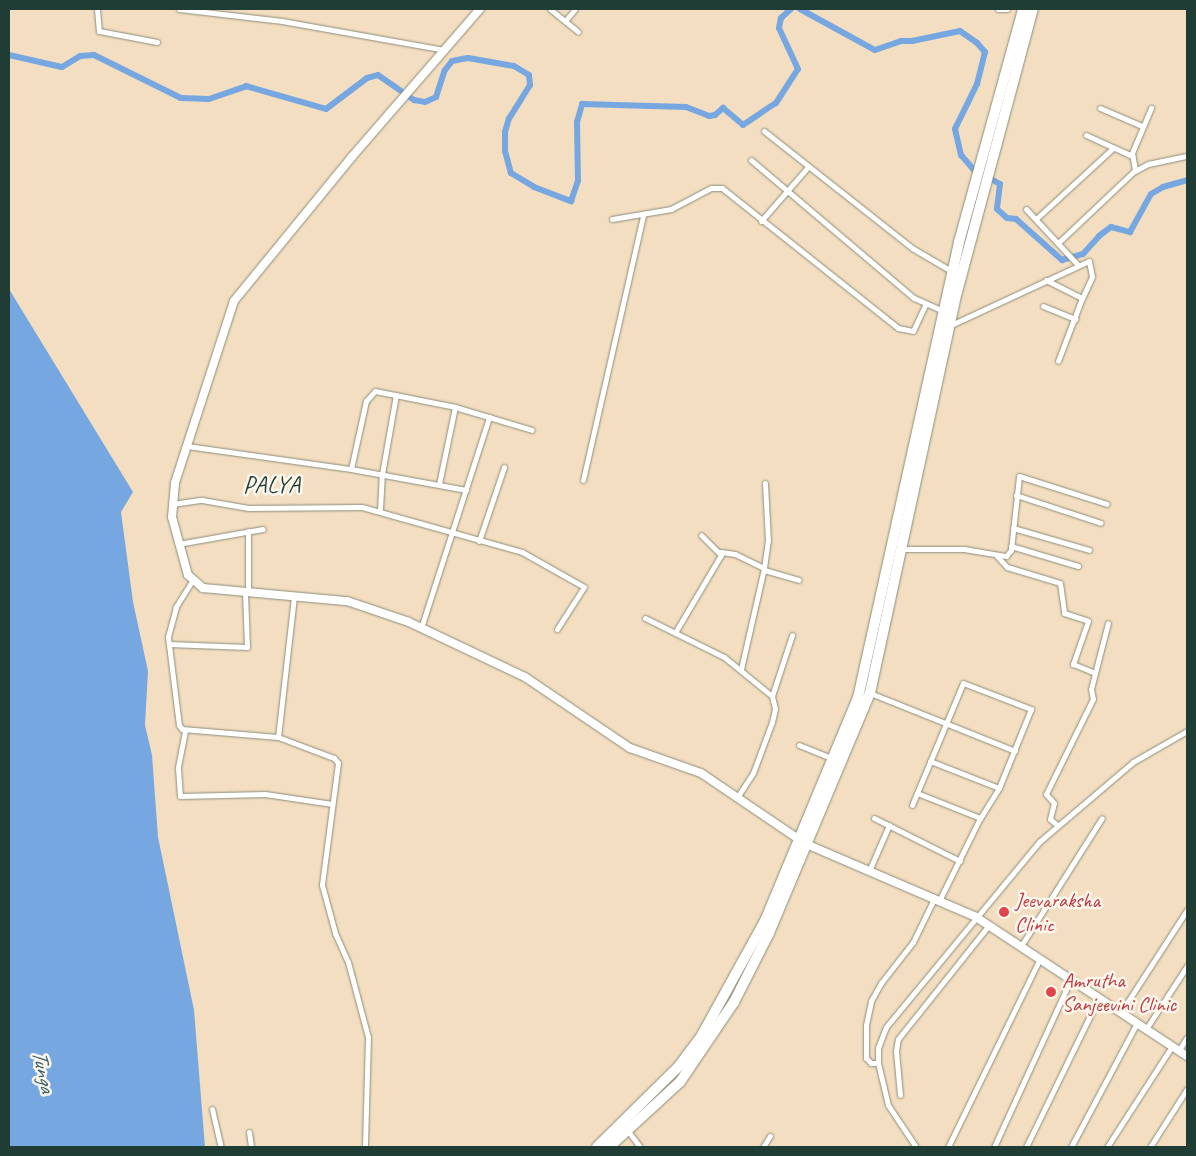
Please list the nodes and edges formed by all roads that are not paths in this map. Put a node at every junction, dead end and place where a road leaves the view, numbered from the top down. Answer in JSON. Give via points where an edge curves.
{"nodes":[{"id":1,"x":97,"y":9,"type":"edge"},
{"id":2,"x":179,"y":9,"type":"edge"},
{"id":3,"x":480,"y":9,"type":"edge"},
{"id":4,"x":550,"y":9,"type":"edge"},
{"id":5,"x":575,"y":9,"type":"edge"},
{"id":6,"x":998,"y":9,"type":"edge"},
{"id":7,"x":1007,"y":9,"type":"edge"},
{"id":8,"x":1023,"y":9,"type":"edge"},
{"id":9,"x":1033,"y":9,"type":"edge"},
{"id":10,"x":565,"y":21,"type":"junction"},
{"id":11,"x":578,"y":32,"type":"dead end"},
{"id":12,"x":157,"y":42,"type":"dead end"},
{"id":13,"x":446,"y":50,"type":"junction"},
{"id":14,"x":1100,"y":108,"type":"dead end"},
{"id":15,"x":1151,"y":108,"type":"dead end"},
{"id":16,"x":1142,"y":126,"type":"junction"},
{"id":17,"x":764,"y":131,"type":"dead end"},
{"id":18,"x":1086,"y":135,"type":"dead end"},
{"id":19,"x":1113,"y":148,"type":"junction"},
{"id":20,"x":1132,"y":156,"type":"junction"},
{"id":21,"x":1187,"y":156,"type":"edge"},
{"id":22,"x":751,"y":160,"type":"dead end"},
{"id":23,"x":808,"y":166,"type":"junction"},
{"id":24,"x":1135,"y":170,"type":"junction"},
{"id":25,"x":787,"y":192,"type":"junction"},
{"id":26,"x":1026,"y":209,"type":"dead end"},
{"id":27,"x":643,"y":216,"type":"junction"},
{"id":28,"x":612,"y":219,"type":"dead end"},
{"id":29,"x":1036,"y":219,"type":"junction"},
{"id":30,"x":761,"y":221,"type":"junction"},
{"id":31,"x":1058,"y":242,"type":"junction"},
{"id":32,"x":1075,"y":260,"type":"junction"},
{"id":33,"x":953,"y":272,"type":"junction"},
{"id":34,"x":1046,"y":280,"type":"junction"},
{"id":35,"x":1082,"y":298,"type":"junction"},
{"id":36,"x":925,"y":305,"type":"junction"},
{"id":37,"x":1043,"y":306,"type":"dead end"},
{"id":38,"x":949,"y":317,"type":"junction"},
{"id":39,"x":1076,"y":320,"type":"junction"},
{"id":40,"x":1058,"y":361,"type":"dead end"},
{"id":41,"x":396,"y":395,"type":"junction"},
{"id":42,"x":455,"y":407,"type":"junction"},
{"id":43,"x":489,"y":417,"type":"junction"},
{"id":44,"x":532,"y":430,"type":"dead end"},
{"id":45,"x":187,"y":446,"type":"junction"},
{"id":46,"x":504,"y":467,"type":"dead end"},
{"id":47,"x":351,"y":469,"type":"junction"},
{"id":48,"x":382,"y":474,"type":"junction"},
{"id":49,"x":583,"y":480,"type":"dead end"},
{"id":50,"x":765,"y":483,"type":"dead end"},
{"id":51,"x":439,"y":484,"type":"junction"},
{"id":52,"x":466,"y":490,"type":"junction"},
{"id":53,"x":1016,"y":495,"type":"junction"},
{"id":54,"x":172,"y":504,"type":"junction"},
{"id":55,"x":1107,"y":504,"type":"dead end"},
{"id":56,"x":380,"y":510,"type":"junction"},
{"id":57,"x":1101,"y":523,"type":"dead end"},
{"id":58,"x":1013,"y":528,"type":"junction"},
{"id":59,"x":263,"y":529,"type":"dead end"},
{"id":60,"x":248,"y":531,"type":"junction"},
{"id":61,"x":452,"y":532,"type":"junction"},
{"id":62,"x":701,"y":535,"type":"dead end"},
{"id":63,"x":479,"y":542,"type":"junction"},
{"id":64,"x":178,"y":544,"type":"junction"},
{"id":65,"x":1011,"y":546,"type":"junction"},
{"id":66,"x":903,"y":549,"type":"junction"},
{"id":67,"x":1089,"y":550,"type":"dead end"},
{"id":68,"x":721,"y":552,"type":"junction"},
{"id":69,"x":997,"y":556,"type":"junction"},
{"id":70,"x":1078,"y":566,"type":"dead end"},
{"id":71,"x":764,"y":569,"type":"junction"},
{"id":72,"x":800,"y":580,"type":"dead end"},
{"id":73,"x":192,"y":581,"type":"junction"},
{"id":74,"x":247,"y":592,"type":"junction"},
{"id":75,"x":294,"y":596,"type":"junction"},
{"id":76,"x":646,"y":618,"type":"dead end"},
{"id":77,"x":1108,"y":623,"type":"dead end"},
{"id":78,"x":421,"y":628,"type":"junction"},
{"id":79,"x":557,"y":630,"type":"dead end"},
{"id":80,"x":676,"y":632,"type":"junction"},
{"id":81,"x":792,"y":635,"type":"dead end"},
{"id":82,"x":169,"y":644,"type":"junction"},
{"id":83,"x":741,"y":669,"type":"junction"},
{"id":84,"x":1095,"y":673,"type":"junction"},
{"id":85,"x":870,"y":693,"type":"junction"},
{"id":86,"x":772,"y":696,"type":"junction"},
{"id":87,"x":946,"y":724,"type":"junction"},
{"id":88,"x":185,"y":731,"type":"junction"},
{"id":89,"x":1187,"y":731,"type":"edge"},
{"id":90,"x":278,"y":737,"type":"junction"},
{"id":91,"x":799,"y":745,"type":"dead end"},
{"id":92,"x":1015,"y":751,"type":"junction"},
{"id":93,"x":832,"y":759,"type":"junction"},
{"id":94,"x":930,"y":761,"type":"junction"},
{"id":95,"x":999,"y":788,"type":"junction"},
{"id":96,"x":917,"y":793,"type":"junction"},
{"id":97,"x":736,"y":798,"type":"junction"},
{"id":98,"x":332,"y":804,"type":"junction"},
{"id":99,"x":912,"y":806,"type":"dead end"},
{"id":100,"x":874,"y":818,"type":"dead end"},
{"id":101,"x":980,"y":818,"type":"junction"},
{"id":102,"x":1102,"y":818,"type":"dead end"},
{"id":103,"x":888,"y":825,"type":"junction"},
{"id":104,"x":1057,"y":825,"type":"junction"},
{"id":105,"x":803,"y":842,"type":"junction"},
{"id":106,"x":960,"y":861,"type":"junction"},
{"id":107,"x":869,"y":871,"type":"junction"},
{"id":108,"x":937,"y":900,"type":"junction"},
{"id":109,"x":1187,"y":910,"type":"edge"},
{"id":110,"x":982,"y":921,"type":"junction"},
{"id":111,"x":1021,"y":946,"type":"junction"},
{"id":112,"x":1040,"y":958,"type":"junction"},
{"id":113,"x":1187,"y":966,"type":"edge"},
{"id":114,"x":1071,"y":979,"type":"junction"},
{"id":115,"x":1099,"y":998,"type":"junction"},
{"id":116,"x":1121,"y":1012,"type":"junction"},
{"id":117,"x":1137,"y":1023,"type":"junction"},
{"id":118,"x":1146,"y":1029,"type":"junction"},
{"id":119,"x":1187,"y":1037,"type":"edge"},
{"id":120,"x":1175,"y":1048,"type":"junction"},
{"id":121,"x":697,"y":1052,"type":"junction"},
{"id":122,"x":1187,"y":1056,"type":"edge"},
{"id":123,"x":878,"y":1063,"type":"junction"},
{"id":124,"x":1187,"y":1089,"type":"edge"},
{"id":125,"x":900,"y":1095,"type":"dead end"},
{"id":126,"x":212,"y":1109,"type":"dead end"},
{"id":127,"x":628,"y":1131,"type":"junction"},
{"id":128,"x":249,"y":1132,"type":"dead end"},
{"id":129,"x":770,"y":1136,"type":"dead end"},
{"id":130,"x":221,"y":1147,"type":"edge"},
{"id":131,"x":250,"y":1147,"type":"edge"},
{"id":132,"x":366,"y":1147,"type":"edge"},
{"id":133,"x":597,"y":1147,"type":"edge"},
{"id":134,"x":610,"y":1147,"type":"edge"},
{"id":135,"x":640,"y":1147,"type":"edge"},
{"id":136,"x":763,"y":1147,"type":"edge"},
{"id":137,"x":916,"y":1147,"type":"edge"},
{"id":138,"x":948,"y":1147,"type":"edge"},
{"id":139,"x":994,"y":1147,"type":"edge"},
{"id":140,"x":1026,"y":1147,"type":"edge"},
{"id":141,"x":1071,"y":1147,"type":"edge"},
{"id":142,"x":1108,"y":1147,"type":"edge"},
{"id":143,"x":1150,"y":1147,"type":"edge"}],
"edges":[{"from":1,"to":12,"type":"street","via":[[99,30]]},
{"from":2,"to":13,"type":"street","via":[[282,21]]},
{"from":3,"to":13,"type":"street"},
{"from":4,"to":10,"type":"street"},
{"from":5,"to":10,"type":"street"},
{"from":6,"to":7,"type":"street"},
{"from":8,"to":33,"type":"highway"},
{"from":9,"to":38,"type":"highway"},
{"from":10,"to":11,"type":"street"},
{"from":13,"to":45,"type":"street","via":[[242,289],[228,319]]},
{"from":14,"to":16,"type":"street"},
{"from":15,"to":16,"type":"street"},
{"from":16,"to":20,"type":"street"},
{"from":17,"to":23,"type":"street"},
{"from":18,"to":19,"type":"street"},
{"from":19,"to":20,"type":"street"},
{"from":19,"to":29,"type":"street"},
{"from":20,"to":24,"type":"street"},
{"from":21,"to":24,"type":"street"},
{"from":22,"to":25,"type":"street"},
{"from":23,"to":25,"type":"street"},
{"from":23,"to":33,"type":"street","via":[[912,248]]},
{"from":24,"to":31,"type":"street"},
{"from":25,"to":30,"type":"street"},
{"from":25,"to":36,"type":"street"},
{"from":26,"to":29,"type":"street"},
{"from":27,"to":28,"type":"street"},
{"from":27,"to":30,"type":"street","via":[[671,209],[715,187],[726,191]]},
{"from":27,"to":49,"type":"street"},
{"from":29,"to":31,"type":"street"},
{"from":30,"to":36,"type":"street","via":[[898,328],[913,330]]},
{"from":31,"to":32,"type":"street"},
{"from":32,"to":34,"type":"street"},
{"from":32,"to":35,"type":"street","via":[[1089,261],[1092,272]]},
{"from":33,"to":38,"type":"highway"},
{"from":34,"to":35,"type":"street"},
{"from":34,"to":38,"type":"street"},
{"from":35,"to":39,"type":"street"},
{"from":36,"to":38,"type":"street"},
{"from":37,"to":39,"type":"street"},
{"from":38,"to":66,"type":"highway"},
{"from":38,"to":93,"type":"highway","via":[[867,668]]},
{"from":39,"to":40,"type":"street"},
{"from":41,"to":42,"type":"street"},
{"from":41,"to":47,"type":"street","via":[[375,391],[368,396]]},
{"from":41,"to":48,"type":"street"},
{"from":42,"to":43,"type":"street"},
{"from":42,"to":51,"type":"street"},
{"from":43,"to":44,"type":"street"},
{"from":43,"to":52,"type":"street"},
{"from":45,"to":47,"type":"street"},
{"from":45,"to":54,"type":"street"},
{"from":46,"to":63,"type":"street"},
{"from":47,"to":48,"type":"street"},
{"from":48,"to":51,"type":"street"},
{"from":48,"to":56,"type":"street"},
{"from":50,"to":71,"type":"street","via":[[768,542]]},
{"from":51,"to":52,"type":"street"},
{"from":52,"to":61,"type":"street"},
{"from":53,"to":55,"type":"street","via":[[1019,476]]},
{"from":53,"to":57,"type":"street"},
{"from":53,"to":58,"type":"street"},
{"from":54,"to":56,"type":"street","via":[[206,500],[248,508],[353,506]]},
{"from":54,"to":64,"type":"street"},
{"from":56,"to":61,"type":"street"},
{"from":58,"to":65,"type":"street"},
{"from":58,"to":67,"type":"street"},
{"from":59,"to":60,"type":"street"},
{"from":60,"to":64,"type":"street"},
{"from":60,"to":74,"type":"street"},
{"from":61,"to":63,"type":"street"},
{"from":61,"to":78,"type":"street"},
{"from":62,"to":68,"type":"street"},
{"from":63,"to":79,"type":"street","via":[[522,552],[581,583],[582,590]]},
{"from":64,"to":73,"type":"street"},
{"from":65,"to":69,"type":"street","via":[[1009,553]]},
{"from":65,"to":70,"type":"street"},
{"from":66,"to":69,"type":"street","via":[[964,549]]},
{"from":66,"to":85,"type":"highway"},
{"from":68,"to":71,"type":"street","via":[[735,554]]},
{"from":68,"to":80,"type":"street","via":[[720,560]]},
{"from":69,"to":84,"type":"street","via":[[1006,567],[1060,583],[1064,613],[1088,621],[1073,664]]},
{"from":71,"to":72,"type":"street"},
{"from":71,"to":83,"type":"street"},
{"from":73,"to":74,"type":"street","via":[[203,588]]},
{"from":73,"to":82,"type":"street","via":[[176,607]]},
{"from":74,"to":75,"type":"street"},
{"from":74,"to":82,"type":"street","via":[[247,648]]},
{"from":75,"to":78,"type":"street","via":[[347,601]]},
{"from":75,"to":90,"type":"street"},
{"from":76,"to":80,"type":"street"},
{"from":77,"to":84,"type":"street"},
{"from":78,"to":97,"type":"street","via":[[543,687],[630,748],[701,773]]},
{"from":80,"to":83,"type":"street"},
{"from":81,"to":86,"type":"street"},
{"from":82,"to":88,"type":"street","via":[[179,725]]},
{"from":83,"to":86,"type":"street"},
{"from":84,"to":104,"type":"street","via":[[1092,699],[1046,794],[1054,803],[1050,818]]},
{"from":85,"to":87,"type":"street"},
{"from":85,"to":105,"type":"highway"},
{"from":86,"to":97,"type":"street","via":[[775,709],[772,722],[753,773]]},
{"from":87,"to":92,"type":"street"},
{"from":87,"to":92,"type":"street","via":[[964,682],[1031,710]]},
{"from":87,"to":94,"type":"street"},
{"from":88,"to":90,"type":"street"},
{"from":88,"to":98,"type":"street","via":[[178,768],[180,796],[265,794]]},
{"from":89,"to":104,"type":"street","via":[[1133,762]]},
{"from":90,"to":98,"type":"street","via":[[337,760]]},
{"from":91,"to":93,"type":"street"},
{"from":92,"to":95,"type":"street"},
{"from":93,"to":105,"type":"highway"},
{"from":94,"to":95,"type":"street"},
{"from":94,"to":96,"type":"street"},
{"from":95,"to":101,"type":"street"},
{"from":96,"to":99,"type":"street"},
{"from":96,"to":101,"type":"street"},
{"from":97,"to":105,"type":"street"},
{"from":98,"to":132,"type":"street","via":[[322,886],[335,932],[348,962],[368,1037]]},
{"from":100,"to":103,"type":"street"},
{"from":101,"to":106,"type":"street"},
{"from":102,"to":111,"type":"street"},
{"from":103,"to":106,"type":"street"},
{"from":103,"to":107,"type":"street"},
{"from":104,"to":110,"type":"street","via":[[1039,842]]},
{"from":105,"to":107,"type":"street"},
{"from":105,"to":121,"type":"highway","via":[[762,947],[734,1002]]},
{"from":106,"to":108,"type":"street"},
{"from":107,"to":108,"type":"street"},
{"from":108,"to":110,"type":"street"},
{"from":108,"to":123,"type":"street","via":[[913,942],[881,983],[872,1002],[866,1024],[866,1058]]},
{"from":109,"to":116,"type":"street"},
{"from":110,"to":111,"type":"street"},
{"from":110,"to":123,"type":"street","via":[[886,1027],[878,1048]]},
{"from":110,"to":125,"type":"street","via":[[898,1039]]},
{"from":111,"to":112,"type":"street"},
{"from":112,"to":114,"type":"street"},
{"from":112,"to":138,"type":"street"},
{"from":113,"to":118,"type":"street"},
{"from":114,"to":115,"type":"street"},
{"from":114,"to":139,"type":"street"},
{"from":115,"to":116,"type":"street"},
{"from":115,"to":140,"type":"street"},
{"from":116,"to":117,"type":"street"},
{"from":117,"to":118,"type":"street"},
{"from":117,"to":141,"type":"street"},
{"from":118,"to":120,"type":"street"},
{"from":119,"to":120,"type":"street"},
{"from":120,"to":122,"type":"street"},
{"from":120,"to":142,"type":"street"},
{"from":121,"to":127,"type":"highway","via":[[680,1082]]},
{"from":121,"to":133,"type":"highway"},
{"from":123,"to":137,"type":"street","via":[[891,1113]]},
{"from":124,"to":143,"type":"street"},
{"from":126,"to":130,"type":"street"},
{"from":127,"to":134,"type":"highway"},
{"from":127,"to":135,"type":"street"},
{"from":128,"to":131,"type":"street"},
{"from":129,"to":136,"type":"street"}]}
